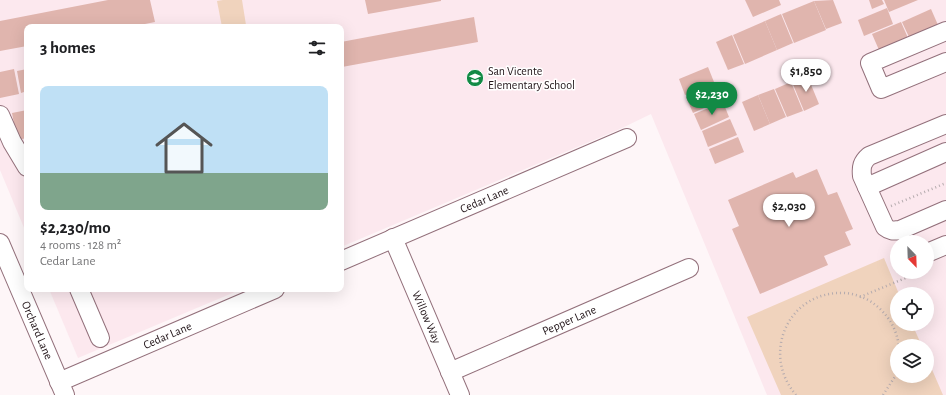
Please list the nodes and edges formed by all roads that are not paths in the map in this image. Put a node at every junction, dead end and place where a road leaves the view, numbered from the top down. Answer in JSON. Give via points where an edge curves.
{"nodes":[{"id":1,"x":946,"y":31,"type":"edge"},
{"id":2,"x":946,"y":62,"type":"edge"},
{"id":3,"x":0,"y":116,"type":"edge"},
{"id":4,"x":946,"y":124,"type":"edge"},
{"id":5,"x":627,"y":138,"type":"dead end"},
{"id":6,"x":946,"y":152,"type":"edge"},
{"id":7,"x":24,"y":162,"type":"edge"},
{"id":8,"x":867,"y":186,"type":"junction"},
{"id":9,"x":946,"y":210,"type":"edge"},
{"id":10,"x":393,"y":238,"type":"junction"},
{"id":11,"x":0,"y":243,"type":"edge"},
{"id":12,"x":946,"y":245,"type":"edge"},
{"id":13,"x":934,"y":250,"type":"edge"},
{"id":14,"x":344,"y":260,"type":"edge"},
{"id":15,"x":689,"y":268,"type":"dead end"},
{"id":16,"x":80,"y":292,"type":"edge"},
{"id":17,"x":269,"y":292,"type":"edge"},
{"id":18,"x":100,"y":338,"type":"dead end"},
{"id":19,"x":450,"y":372,"type":"junction"},
{"id":20,"x":62,"y":388,"type":"edge"},
{"id":21,"x":460,"y":395,"type":"edge"}],
"edges":[{"from":1,"to":2,"type":"street","via":[[870,63],[881,89]]},
{"from":3,"to":7,"type":"street"},
{"from":4,"to":8,"type":"street","via":[[869,156],[861,170]]},
{"from":5,"to":10,"type":"street","name":"Cedar Lane"},
{"from":6,"to":8,"type":"street"},
{"from":8,"to":9,"type":"street","via":[[885,227],[889,230],[894,231]]},
{"from":10,"to":14,"type":"street","name":"Cedar Lane"},
{"from":10,"to":19,"type":"street","name":"Willow Way"},
{"from":11,"to":20,"type":"street","name":"Orchard Lane"},
{"from":12,"to":13,"type":"street"},
{"from":15,"to":19,"type":"street","name":"Pepper Lane"},
{"from":16,"to":18,"type":"street"},
{"from":17,"to":20,"type":"street","name":"Cedar Lane"},
{"from":19,"to":21,"type":"street","name":"Willow Way"}]}
